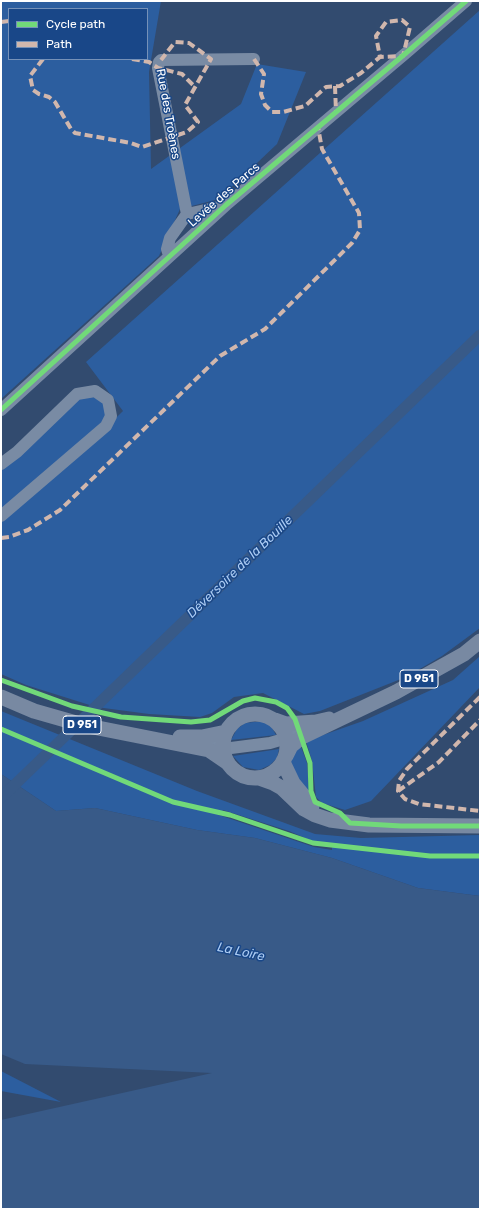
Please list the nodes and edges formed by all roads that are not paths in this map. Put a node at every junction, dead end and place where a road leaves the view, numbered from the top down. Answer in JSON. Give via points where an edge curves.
{"nodes":[{"id":1,"x":466,"y":1,"type":"edge"},
{"id":2,"x":254,"y":58,"type":"dead end"},
{"id":3,"x":224,"y":206,"type":"junction"},
{"id":4,"x":187,"y":214,"type":"junction"},
{"id":5,"x":170,"y":255,"type":"junction"},
{"id":6,"x":1,"y":410,"type":"edge"},
{"id":7,"x":1,"y":464,"type":"edge"},
{"id":8,"x":1,"y":516,"type":"edge"},
{"id":9,"x":480,"y":641,"type":"edge"},
{"id":10,"x":1,"y":697,"type":"edge"},
{"id":11,"x":355,"y":712,"type":"junction"},
{"id":12,"x":275,"y":720,"type":"junction"},
{"id":13,"x":226,"y":732,"type":"junction"},
{"id":14,"x":131,"y":734,"type":"junction"},
{"id":15,"x":287,"y":739,"type":"junction"},
{"id":16,"x":224,"y":748,"type":"junction"},
{"id":17,"x":285,"y":759,"type":"junction"},
{"id":18,"x":228,"y":763,"type":"junction"},
{"id":19,"x":259,"y":778,"type":"junction"},
{"id":20,"x":330,"y":820,"type":"junction"},
{"id":21,"x":480,"y":826,"type":"edge"}],
"edges":[{"from":1,"to":3,"type":"street","name":"Levée des Parcs"},
{"from":2,"to":4,"type":"street","name":"Rue des Troènes","via":[[159,62],[158,68]]},
{"from":3,"to":4,"type":"street"},
{"from":3,"to":5,"type":"street","name":"Levée des Parcs"},
{"from":4,"to":5,"type":"street","via":[[170,238],[166,249]]},
{"from":5,"to":6,"type":"street","name":"Levée des Parcs"},
{"from":7,"to":8,"type":"street","via":[[17,452],[77,394],[95,391],[108,400],[110,416],[106,426]]},
{"from":9,"to":11,"type":"main road","number":"D 951","via":[[464,654]]},
{"from":10,"to":14,"type":"main road","number":"D 951","via":[[34,711],[83,725]]},
{"from":11,"to":12,"type":"main road","number":"D 951","via":[[316,722],[286,724]]},
{"from":11,"to":15,"type":"street"},
{"from":11,"to":17,"type":"main road","number":"D 951","via":[[302,737],[291,746]]},
{"from":12,"to":13,"type":"main road","via":[[260,714],[244,715],[233,722]]},
{"from":12,"to":15,"type":"main road","via":[[284,730]]},
{"from":13,"to":14,"type":"main road","number":"D 951","via":[[202,737]]},
{"from":13,"to":16,"type":"main road"},
{"from":14,"to":16,"type":"street"},
{"from":14,"to":18,"type":"main road","number":"D 951","via":[[209,750]]},
{"from":15,"to":16,"type":"street"},
{"from":15,"to":17,"type":"main road"},
{"from":16,"to":18,"type":"main road"},
{"from":17,"to":19,"type":"main road","via":[[273,773]]},
{"from":17,"to":20,"type":"main road","via":[[300,794],[313,808]]},
{"from":18,"to":19,"type":"main road","via":[[241,775]]},
{"from":19,"to":20,"type":"main road","via":[[282,788],[315,816]]},
{"from":20,"to":21,"type":"main road","via":[[369,825]]}]}
